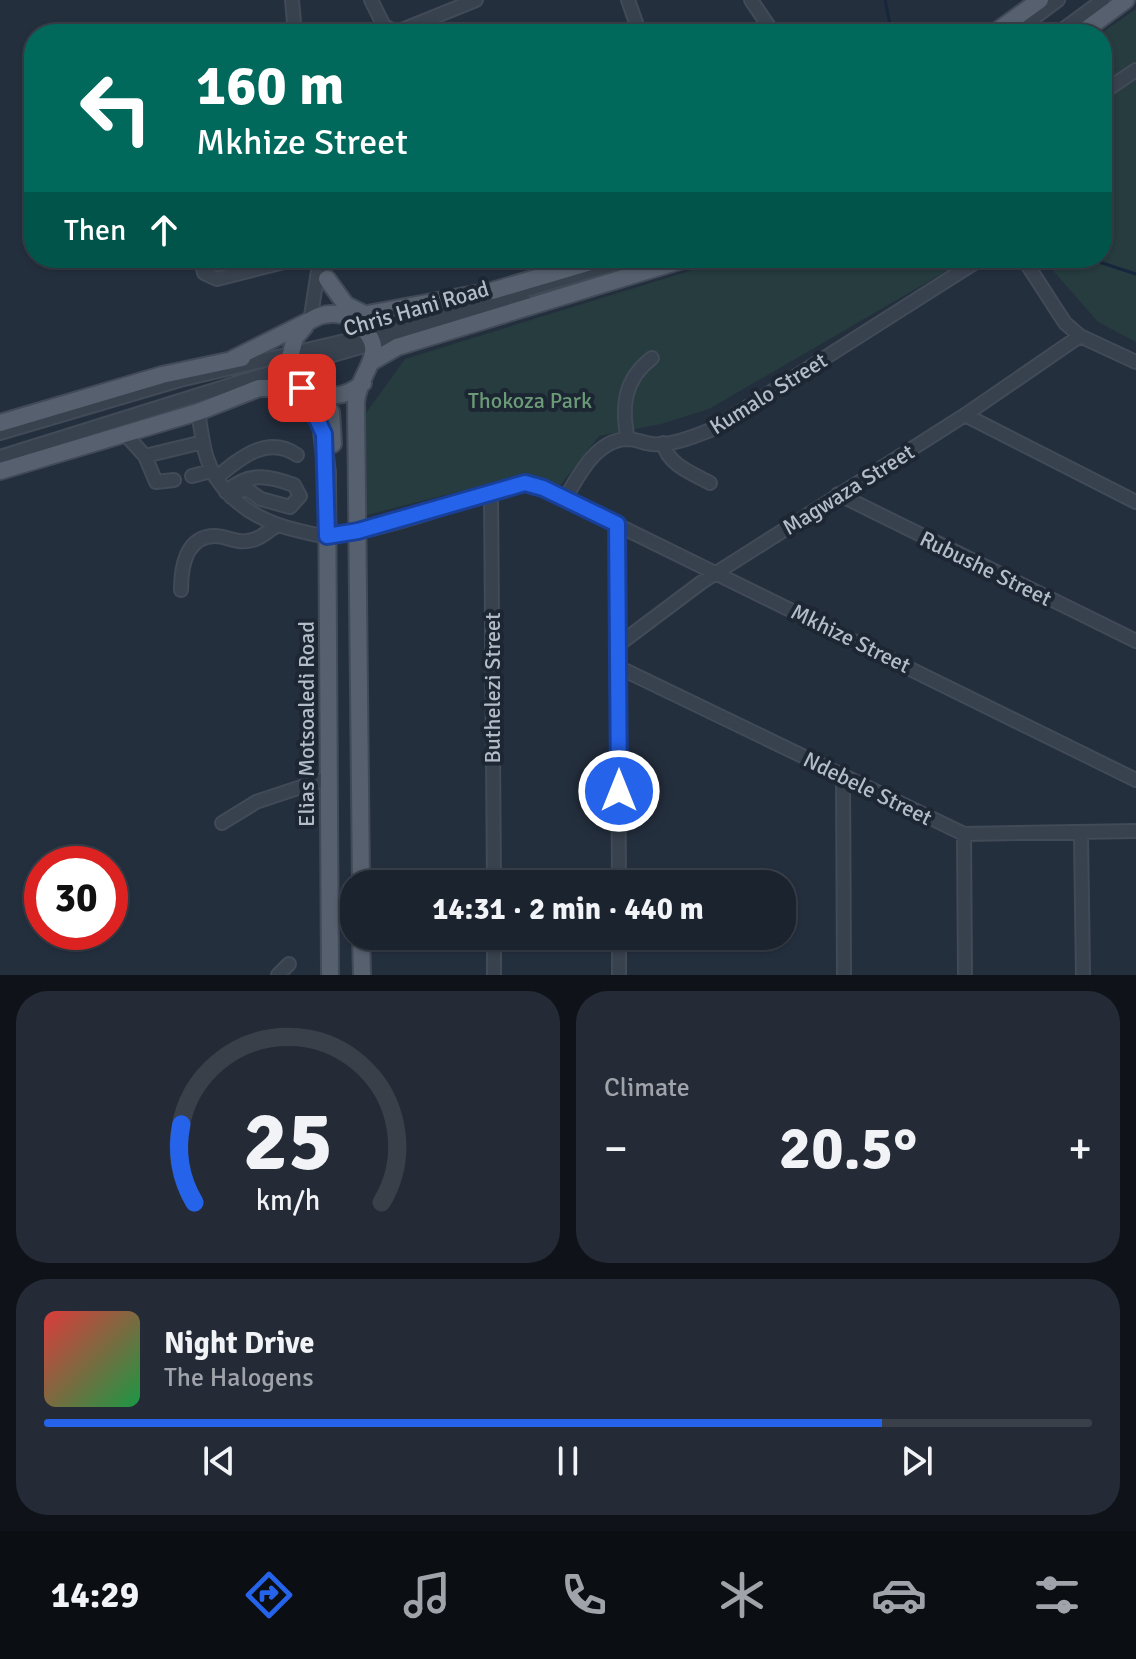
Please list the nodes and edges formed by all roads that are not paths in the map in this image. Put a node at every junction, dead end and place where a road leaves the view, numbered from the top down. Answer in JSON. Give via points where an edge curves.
{"nodes":[{"id":1,"x":292,"y":0,"type":"edge"},
{"id":2,"x":371,"y":0,"type":"edge"},
{"id":3,"x":476,"y":0,"type":"edge"},
{"id":4,"x":628,"y":0,"type":"edge"},
{"id":5,"x":751,"y":0,"type":"edge"},
{"id":6,"x":1040,"y":0,"type":"edge"},
{"id":7,"x":1058,"y":0,"type":"edge"},
{"id":8,"x":1103,"y":0,"type":"edge"},
{"id":9,"x":1126,"y":0,"type":"edge"},
{"id":10,"x":294,"y":24,"type":"edge"},
{"id":11,"x":383,"y":24,"type":"edge"},
{"id":12,"x":417,"y":24,"type":"edge"},
{"id":13,"x":636,"y":24,"type":"edge"},
{"id":14,"x":767,"y":24,"type":"edge"},
{"id":15,"x":1007,"y":24,"type":"edge"},
{"id":16,"x":1026,"y":24,"type":"edge"},
{"id":17,"x":1071,"y":24,"type":"edge"},
{"id":18,"x":1094,"y":24,"type":"edge"},
{"id":19,"x":1136,"y":70,"type":"edge"},
{"id":20,"x":1112,"y":86,"type":"edge"},
{"id":21,"x":203,"y":268,"type":"edge"},
{"id":22,"x":264,"y":268,"type":"edge"},
{"id":23,"x":319,"y":268,"type":"edge"},
{"id":24,"x":324,"y":268,"type":"edge"},
{"id":25,"x":570,"y":268,"type":"edge"},
{"id":26,"x":602,"y":268,"type":"edge"},
{"id":27,"x":625,"y":268,"type":"edge"},
{"id":28,"x":656,"y":268,"type":"edge"},
{"id":29,"x":966,"y":268,"type":"edge"},
{"id":30,"x":1029,"y":268,"type":"edge"},
{"id":31,"x":327,"y":279,"type":"junction"},
{"id":32,"x":368,"y":314,"type":"junction"},
{"id":33,"x":344,"y":315,"type":"junction"},
{"id":34,"x":310,"y":322,"type":"junction"},
{"id":35,"x":1080,"y":336,"type":"junction"},
{"id":36,"x":371,"y":339,"type":"junction"},
{"id":37,"x":421,"y":340,"type":"junction"},
{"id":38,"x":291,"y":353,"type":"junction"},
{"id":39,"x":652,"y":358,"type":"dead end"},
{"id":40,"x":233,"y":359,"type":"junction"},
{"id":41,"x":373,"y":361,"type":"junction"},
{"id":42,"x":1136,"y":362,"type":"edge"},
{"id":43,"x":302,"y":388,"type":"junction"},
{"id":44,"x":357,"y":388,"type":"junction"},
{"id":45,"x":319,"y":395,"type":"junction"},
{"id":46,"x":198,"y":412,"type":"junction"},
{"id":47,"x":965,"y":415,"type":"junction"},
{"id":48,"x":0,"y":423,"type":"edge"},
{"id":49,"x":0,"y":433,"type":"edge"},
{"id":50,"x":125,"y":434,"type":"junction"},
{"id":51,"x":628,"y":439,"type":"junction"},
{"id":52,"x":203,"y":442,"type":"junction"},
{"id":53,"x":663,"y":443,"type":"junction"},
{"id":54,"x":297,"y":455,"type":"dead end"},
{"id":55,"x":145,"y":456,"type":"junction"},
{"id":56,"x":0,"y":457,"type":"edge"},
{"id":57,"x":0,"y":471,"type":"edge"},
{"id":58,"x":327,"y":473,"type":"junction"},
{"id":59,"x":213,"y":474,"type":"junction"},
{"id":60,"x":192,"y":476,"type":"dead end"},
{"id":61,"x":174,"y":480,"type":"dead end"},
{"id":62,"x":710,"y":483,"type":"dead end"},
{"id":63,"x":491,"y":492,"type":"junction"},
{"id":64,"x":228,"y":494,"type":"junction"},
{"id":65,"x":838,"y":494,"type":"junction"},
{"id":66,"x":565,"y":499,"type":"junction"},
{"id":67,"x":1136,"y":502,"type":"edge"},
{"id":68,"x":617,"y":524,"type":"junction"},
{"id":69,"x":276,"y":526,"type":"junction"},
{"id":70,"x":358,"y":531,"type":"junction"},
{"id":71,"x":327,"y":536,"type":"junction"},
{"id":72,"x":716,"y":573,"type":"junction"},
{"id":73,"x":181,"y":590,"type":"dead end"},
{"id":74,"x":1136,"y":641,"type":"edge"},
{"id":75,"x":618,"y":645,"type":"junction"},
{"id":76,"x":618,"y":667,"type":"junction"},
{"id":77,"x":360,"y":754,"type":"junction"},
{"id":78,"x":328,"y":774,"type":"junction"},
{"id":79,"x":843,"y":776,"type":"junction"},
{"id":80,"x":1136,"y":780,"type":"edge"},
{"id":81,"x":222,"y":823,"type":"dead end"},
{"id":82,"x":1136,"y":831,"type":"edge"},
{"id":83,"x":1081,"y":833,"type":"junction"},
{"id":84,"x":964,"y":834,"type":"junction"},
{"id":85,"x":361,"y":870,"type":"edge"},
{"id":86,"x":494,"y":870,"type":"edge"},
{"id":87,"x":619,"y":870,"type":"edge"},
{"id":88,"x":361,"y":950,"type":"edge"},
{"id":89,"x":494,"y":950,"type":"edge"},
{"id":90,"x":619,"y":950,"type":"edge"},
{"id":91,"x":289,"y":964,"type":"dead end"},
{"id":92,"x":278,"y":975,"type":"edge"},
{"id":93,"x":330,"y":975,"type":"edge"},
{"id":94,"x":362,"y":975,"type":"edge"},
{"id":95,"x":494,"y":975,"type":"edge"},
{"id":96,"x":619,"y":975,"type":"edge"},
{"id":97,"x":844,"y":975,"type":"edge"},
{"id":98,"x":965,"y":975,"type":"edge"},
{"id":99,"x":1083,"y":975,"type":"edge"}],
"edges":[{"from":1,"to":10,"type":"street"},
{"from":2,"to":11,"type":"street"},
{"from":3,"to":12,"type":"street"},
{"from":4,"to":13,"type":"street"},
{"from":5,"to":14,"type":"street"},
{"from":6,"to":15,"type":"main road"},
{"from":7,"to":16,"type":"street"},
{"from":8,"to":17,"type":"street"},
{"from":9,"to":18,"type":"main road"},
{"from":19,"to":20,"type":"street"},
{"from":21,"to":22,"type":"street","via":[[225,279]]},
{"from":23,"to":34,"type":"street"},
{"from":24,"to":31,"type":"street"},
{"from":25,"to":32,"type":"main road","name":"Chris Hani Road","via":[[492,291]]},
{"from":26,"to":36,"type":"street","name":"Chris Hani Road"},
{"from":27,"to":36,"type":"street","name":"Chris Hani Road"},
{"from":28,"to":37,"type":"main road","name":"Chris Hani Road"},
{"from":29,"to":53,"type":"street","name":"Kumalo Street","via":[[713,429]]},
{"from":30,"to":35,"type":"street","via":[[1065,323]]},
{"from":31,"to":32,"type":"main road","via":[[346,305]]},
{"from":31,"to":33,"type":"street"},
{"from":32,"to":33,"type":"main road","name":"Chris Hani Road"},
{"from":33,"to":34,"type":"main road","name":"Chris Hani Road"},
{"from":33,"to":36,"type":"main road"},
{"from":34,"to":38,"type":"main road"},
{"from":34,"to":40,"type":"main road","name":"Chris Hani Road"},
{"from":35,"to":42,"type":"street"},
{"from":35,"to":47,"type":"street","name":"Magwaza Street"},
{"from":36,"to":38,"type":"street","name":"Chris Hani Road"},
{"from":36,"to":41,"type":"main road"},
{"from":37,"to":41,"type":"main road","name":"Chris Hani Road"},
{"from":37,"to":44,"type":"main road"},
{"from":38,"to":40,"type":"main road","name":"Chris Hani Road"},
{"from":38,"to":43,"type":"main road","name":"Elias Motsoaledi Road"},
{"from":38,"to":49,"type":"street","name":"Chris Hani Road"},
{"from":38,"to":56,"type":"street","name":"Chris Hani Road"},
{"from":39,"to":51,"type":"street","via":[[637,371],[625,394]]},
{"from":40,"to":48,"type":"main road","name":"Chris Hani Road"},
{"from":41,"to":44,"type":"main road"},
{"from":43,"to":45,"type":"main road"},
{"from":43,"to":46,"type":"main road","via":[[259,388]]},
{"from":43,"to":58,"type":"main road","name":"Elias Motsoaledi Road","via":[[321,423]]},
{"from":44,"to":45,"type":"main road","via":[[338,397]]},
{"from":44,"to":70,"type":"main road"},
{"from":45,"to":58,"type":"main road","name":"Elias Motsoaledi Road","via":[[327,403],[334,431]]},
{"from":46,"to":50,"type":"main road"},
{"from":46,"to":52,"type":"street"},
{"from":47,"to":65,"type":"street","name":"Magwaza Street"},
{"from":47,"to":67,"type":"street"},
{"from":50,"to":55,"type":"street"},
{"from":50,"to":57,"type":"main road"},
{"from":51,"to":53,"type":"street","name":"Kumalo Street"},
{"from":51,"to":66,"type":"street","via":[[593,456]]},
{"from":52,"to":55,"type":"street"},
{"from":52,"to":59,"type":"street"},
{"from":53,"to":62,"type":"street","via":[[676,464]]},
{"from":54,"to":59,"type":"street","via":[[282,447],[261,448]]},
{"from":55,"to":61,"type":"street","via":[[156,482]]},
{"from":58,"to":71,"type":"main road","name":"Elias Motsoaledi Road"},
{"from":59,"to":60,"type":"street"},
{"from":59,"to":64,"type":"street"},
{"from":63,"to":66,"type":"street","via":[[532,483]]},
{"from":63,"to":70,"type":"street"},
{"from":63,"to":86,"type":"street","name":"Buthelezi Street"},
{"from":64,"to":64,"type":"street","via":[[242,479],[261,476],[294,485],[300,493],[290,507],[245,488]]},
{"from":64,"to":69,"type":"street"},
{"from":65,"to":72,"type":"street","name":"Magwaza Street"},
{"from":65,"to":74,"type":"street","name":"Rubushe Street"},
{"from":66,"to":68,"type":"street","name":"Mkhize Street"},
{"from":68,"to":72,"type":"street","name":"Mkhize Street"},
{"from":68,"to":75,"type":"street"},
{"from":69,"to":71,"type":"street"},
{"from":69,"to":73,"type":"street","via":[[250,541],[216,536],[196,542],[181,572]]},
{"from":70,"to":71,"type":"street"},
{"from":70,"to":77,"type":"main road"},
{"from":71,"to":78,"type":"main road","name":"Elias Motsoaledi Road"},
{"from":72,"to":75,"type":"street","name":"Magwaza Street"},
{"from":72,"to":80,"type":"street","name":"Mkhize Street"},
{"from":75,"to":76,"type":"street"},
{"from":76,"to":79,"type":"street","name":"Ndebele Street"},
{"from":76,"to":87,"type":"street"},
{"from":77,"to":78,"type":"main road"},
{"from":77,"to":85,"type":"main road"},
{"from":78,"to":81,"type":"street","via":[[256,802]]},
{"from":78,"to":93,"type":"main road","name":"Elias Motsoaledi Road"},
{"from":79,"to":84,"type":"street","name":"Ndebele Street"},
{"from":79,"to":97,"type":"street"},
{"from":82,"to":83,"type":"street","name":"Ndebele Street"},
{"from":83,"to":84,"type":"street","name":"Ndebele Street"},
{"from":83,"to":99,"type":"street"},
{"from":84,"to":98,"type":"street"},
{"from":88,"to":94,"type":"main road"},
{"from":89,"to":95,"type":"street"},
{"from":90,"to":96,"type":"street"},
{"from":91,"to":92,"type":"street"}]}
